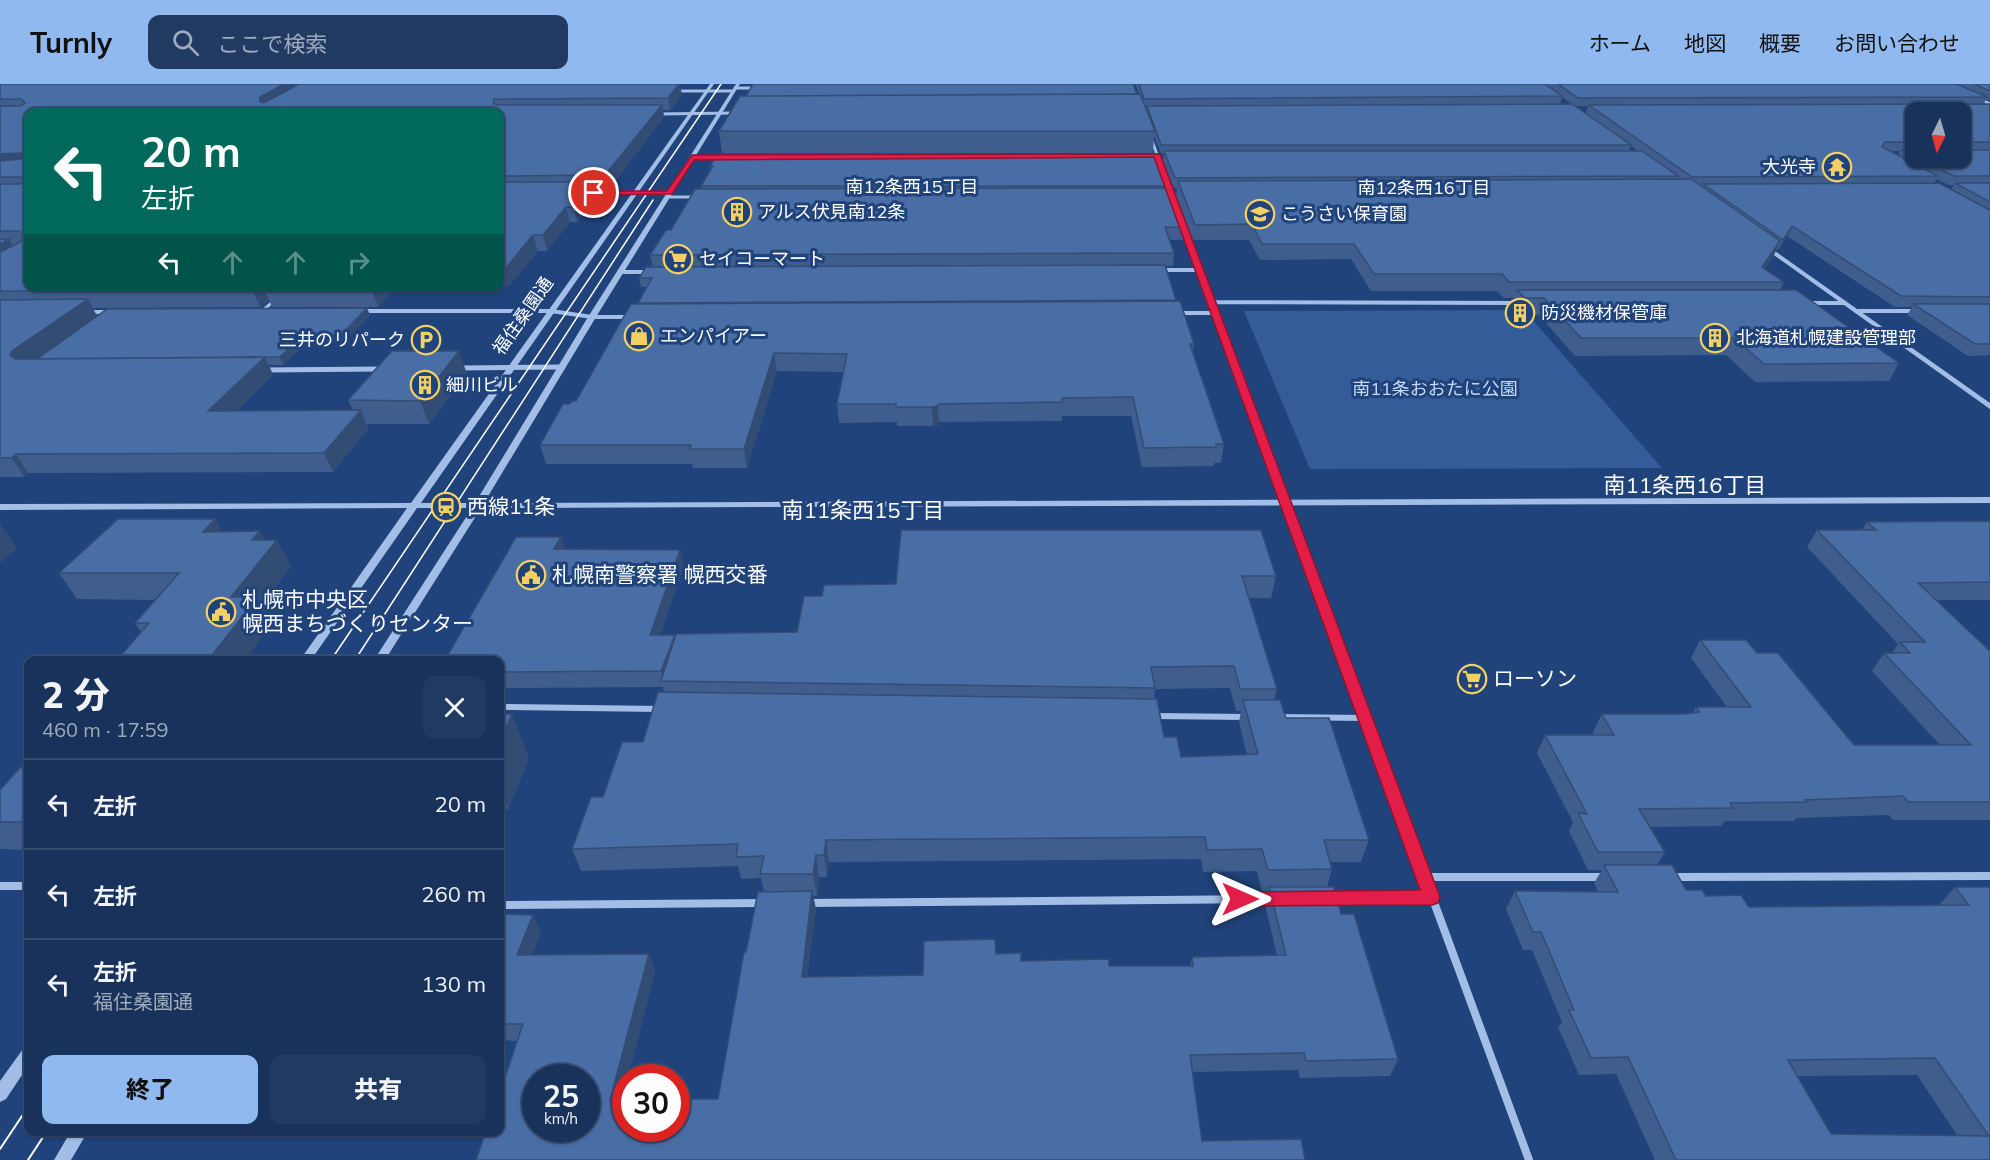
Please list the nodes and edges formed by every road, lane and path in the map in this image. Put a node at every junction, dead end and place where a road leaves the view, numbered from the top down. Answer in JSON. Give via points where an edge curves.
{"nodes":[{"id":1,"x":710,"y":88,"type":"edge"},
{"id":2,"x":735,"y":88,"type":"edge"},
{"id":3,"x":764,"y":88,"type":"edge"},
{"id":4,"x":669,"y":91,"type":"edge"},
{"id":5,"x":1971,"y":96,"type":"edge"},
{"id":6,"x":1990,"y":104,"type":"edge"},
{"id":7,"x":691,"y":113,"type":"junction"},
{"id":8,"x":719,"y":113,"type":"junction"},
{"id":9,"x":738,"y":113,"type":"edge"},
{"id":10,"x":652,"y":114,"type":"edge"},
{"id":11,"x":1150,"y":135,"type":"edge"},
{"id":12,"x":731,"y":157,"type":"edge"},
{"id":13,"x":692,"y":158,"type":"junction"},
{"id":14,"x":1178,"y":192,"type":"edge"},
{"id":15,"x":594,"y":193,"type":"edge"},
{"id":16,"x":636,"y":193,"type":"junction"},
{"id":17,"x":669,"y":195,"type":"junction"},
{"id":18,"x":707,"y":197,"type":"edge"},
{"id":19,"x":1180,"y":217,"type":"edge"},
{"id":20,"x":1761,"y":243,"type":"edge"},
{"id":21,"x":1158,"y":270,"type":"edge"},
{"id":22,"x":1200,"y":270,"type":"junction"},
{"id":23,"x":620,"y":272,"type":"junction"},
{"id":24,"x":662,"y":272,"type":"edge"},
{"id":25,"x":276,"y":299,"type":"edge"},
{"id":26,"x":1212,"y":302,"type":"junction"},
{"id":27,"x":1531,"y":303,"type":"edge"},
{"id":28,"x":1795,"y":303,"type":"edge"},
{"id":29,"x":1845,"y":303,"type":"junction"},
{"id":30,"x":551,"y":310,"type":"junction"},
{"id":31,"x":250,"y":311,"type":"edge"},
{"id":32,"x":262,"y":311,"type":"junction"},
{"id":33,"x":273,"y":311,"type":"edge"},
{"id":34,"x":356,"y":311,"type":"edge"},
{"id":35,"x":1856,"y":311,"type":"junction"},
{"id":36,"x":1926,"y":311,"type":"edge"},
{"id":37,"x":87,"y":312,"type":"edge"},
{"id":38,"x":108,"y":312,"type":"junction"},
{"id":39,"x":120,"y":312,"type":"edge"},
{"id":40,"x":1173,"y":313,"type":"edge"},
{"id":41,"x":1216,"y":313,"type":"junction"},
{"id":42,"x":592,"y":317,"type":"junction"},
{"id":43,"x":636,"y":317,"type":"edge"},
{"id":44,"x":99,"y":319,"type":"edge"},
{"id":45,"x":511,"y":367,"type":"junction"},
{"id":46,"x":563,"y":367,"type":"junction"},
{"id":47,"x":455,"y":368,"type":"edge"},
{"id":48,"x":383,"y":369,"type":"edge"},
{"id":49,"x":252,"y":370,"type":"edge"},
{"id":50,"x":1990,"y":406,"type":"edge"},
{"id":51,"x":1990,"y":500,"type":"edge"},
{"id":52,"x":1286,"y":502,"type":"junction"},
{"id":53,"x":414,"y":505,"type":"junction"},
{"id":54,"x":479,"y":505,"type":"junction"},
{"id":55,"x":0,"y":507,"type":"edge"},
{"id":56,"x":308,"y":656,"type":"edge"},
{"id":57,"x":382,"y":656,"type":"edge"},
{"id":58,"x":504,"y":707,"type":"edge"},
{"id":59,"x":666,"y":709,"type":"edge"},
{"id":60,"x":1140,"y":715,"type":"edge"},
{"id":61,"x":1259,"y":717,"type":"edge"},
{"id":62,"x":1271,"y":717,"type":"edge"},
{"id":63,"x":1365,"y":718,"type":"junction"},
{"id":64,"x":1990,"y":876,"type":"edge"},
{"id":65,"x":1424,"y":877,"type":"junction"},
{"id":66,"x":1618,"y":877,"type":"edge"},
{"id":67,"x":1666,"y":877,"type":"edge"},
{"id":68,"x":0,"y":886,"type":"edge"},
{"id":69,"x":24,"y":886,"type":"edge"},
{"id":70,"x":1432,"y":897,"type":"junction"},
{"id":71,"x":1324,"y":898,"type":"edge"},
{"id":72,"x":1288,"y":899,"type":"edge"},
{"id":73,"x":774,"y":903,"type":"edge"},
{"id":74,"x":798,"y":903,"type":"edge"},
{"id":75,"x":504,"y":905,"type":"edge"},
{"id":76,"x":24,"y":1060,"type":"edge"},
{"id":77,"x":0,"y":1094,"type":"edge"},
{"id":78,"x":77,"y":1136,"type":"edge"},
{"id":79,"x":62,"y":1160,"type":"edge"},
{"id":80,"x":1529,"y":1160,"type":"edge"}],
"edges":[{"from":1,"to":2,"type":"street"},
{"from":1,"to":4,"type":"street"},
{"from":1,"to":7,"type":"street","name":"福住桑園通"},
{"from":2,"to":3,"type":"street"},
{"from":2,"to":8,"type":"street"},
{"from":5,"to":6,"type":"street"},
{"from":7,"to":8,"type":"street"},
{"from":7,"to":10,"type":"street"},
{"from":7,"to":16,"type":"street","name":"福住桑園通"},
{"from":8,"to":9,"type":"street"},
{"from":8,"to":13,"type":"street"},
{"from":11,"to":14,"type":"street","via":[[1167,194]]},
{"from":12,"to":13,"type":"street"},
{"from":13,"to":17,"type":"street"},
{"from":15,"to":16,"type":"street"},
{"from":16,"to":17,"type":"street"},
{"from":16,"to":30,"type":"street","name":"福住桑園通"},
{"from":17,"to":18,"type":"street"},
{"from":17,"to":23,"type":"street"},
{"from":19,"to":22,"type":"street"},
{"from":20,"to":29,"type":"street"},
{"from":21,"to":22,"type":"street"},
{"from":22,"to":26,"type":"street"},
{"from":23,"to":24,"type":"street"},
{"from":23,"to":42,"type":"street"},
{"from":25,"to":32,"type":"lane"},
{"from":26,"to":27,"type":"street"},
{"from":26,"to":41,"type":"street"},
{"from":28,"to":29,"type":"street"},
{"from":29,"to":35,"type":"street"},
{"from":30,"to":34,"type":"street"},
{"from":30,"to":42,"type":"street"},
{"from":30,"to":45,"type":"street","name":"福住桑園通"},
{"from":31,"to":32,"type":"street"},
{"from":32,"to":33,"type":"street"},
{"from":35,"to":36,"type":"street"},
{"from":35,"to":50,"type":"street"},
{"from":37,"to":38,"type":"street"},
{"from":38,"to":39,"type":"street"},
{"from":38,"to":44,"type":"street"},
{"from":40,"to":41,"type":"street"},
{"from":41,"to":52,"type":"street"},
{"from":42,"to":43,"type":"street"},
{"from":42,"to":46,"type":"street"},
{"from":45,"to":46,"type":"street"},
{"from":45,"to":47,"type":"street"},
{"from":45,"to":53,"type":"street","name":"福住桑園通"},
{"from":46,"to":54,"type":"street"},
{"from":48,"to":49,"type":"street"},
{"from":51,"to":52,"type":"street"},
{"from":52,"to":54,"type":"street"},
{"from":52,"to":63,"type":"street"},
{"from":53,"to":54,"type":"street"},
{"from":53,"to":55,"type":"street"},
{"from":53,"to":56,"type":"street","name":"福住桑園通"},
{"from":54,"to":57,"type":"street"},
{"from":58,"to":59,"type":"street"},
{"from":60,"to":61,"type":"street"},
{"from":62,"to":63,"type":"street"},
{"from":63,"to":65,"type":"street"},
{"from":64,"to":67,"type":"street"},
{"from":65,"to":66,"type":"street"},
{"from":65,"to":70,"type":"street"},
{"from":68,"to":69,"type":"street"},
{"from":70,"to":71,"type":"street"},
{"from":70,"to":80,"type":"street"},
{"from":72,"to":74,"type":"street"},
{"from":73,"to":75,"type":"street"},
{"from":76,"to":77,"type":"street"},
{"from":78,"to":79,"type":"street"}]}
